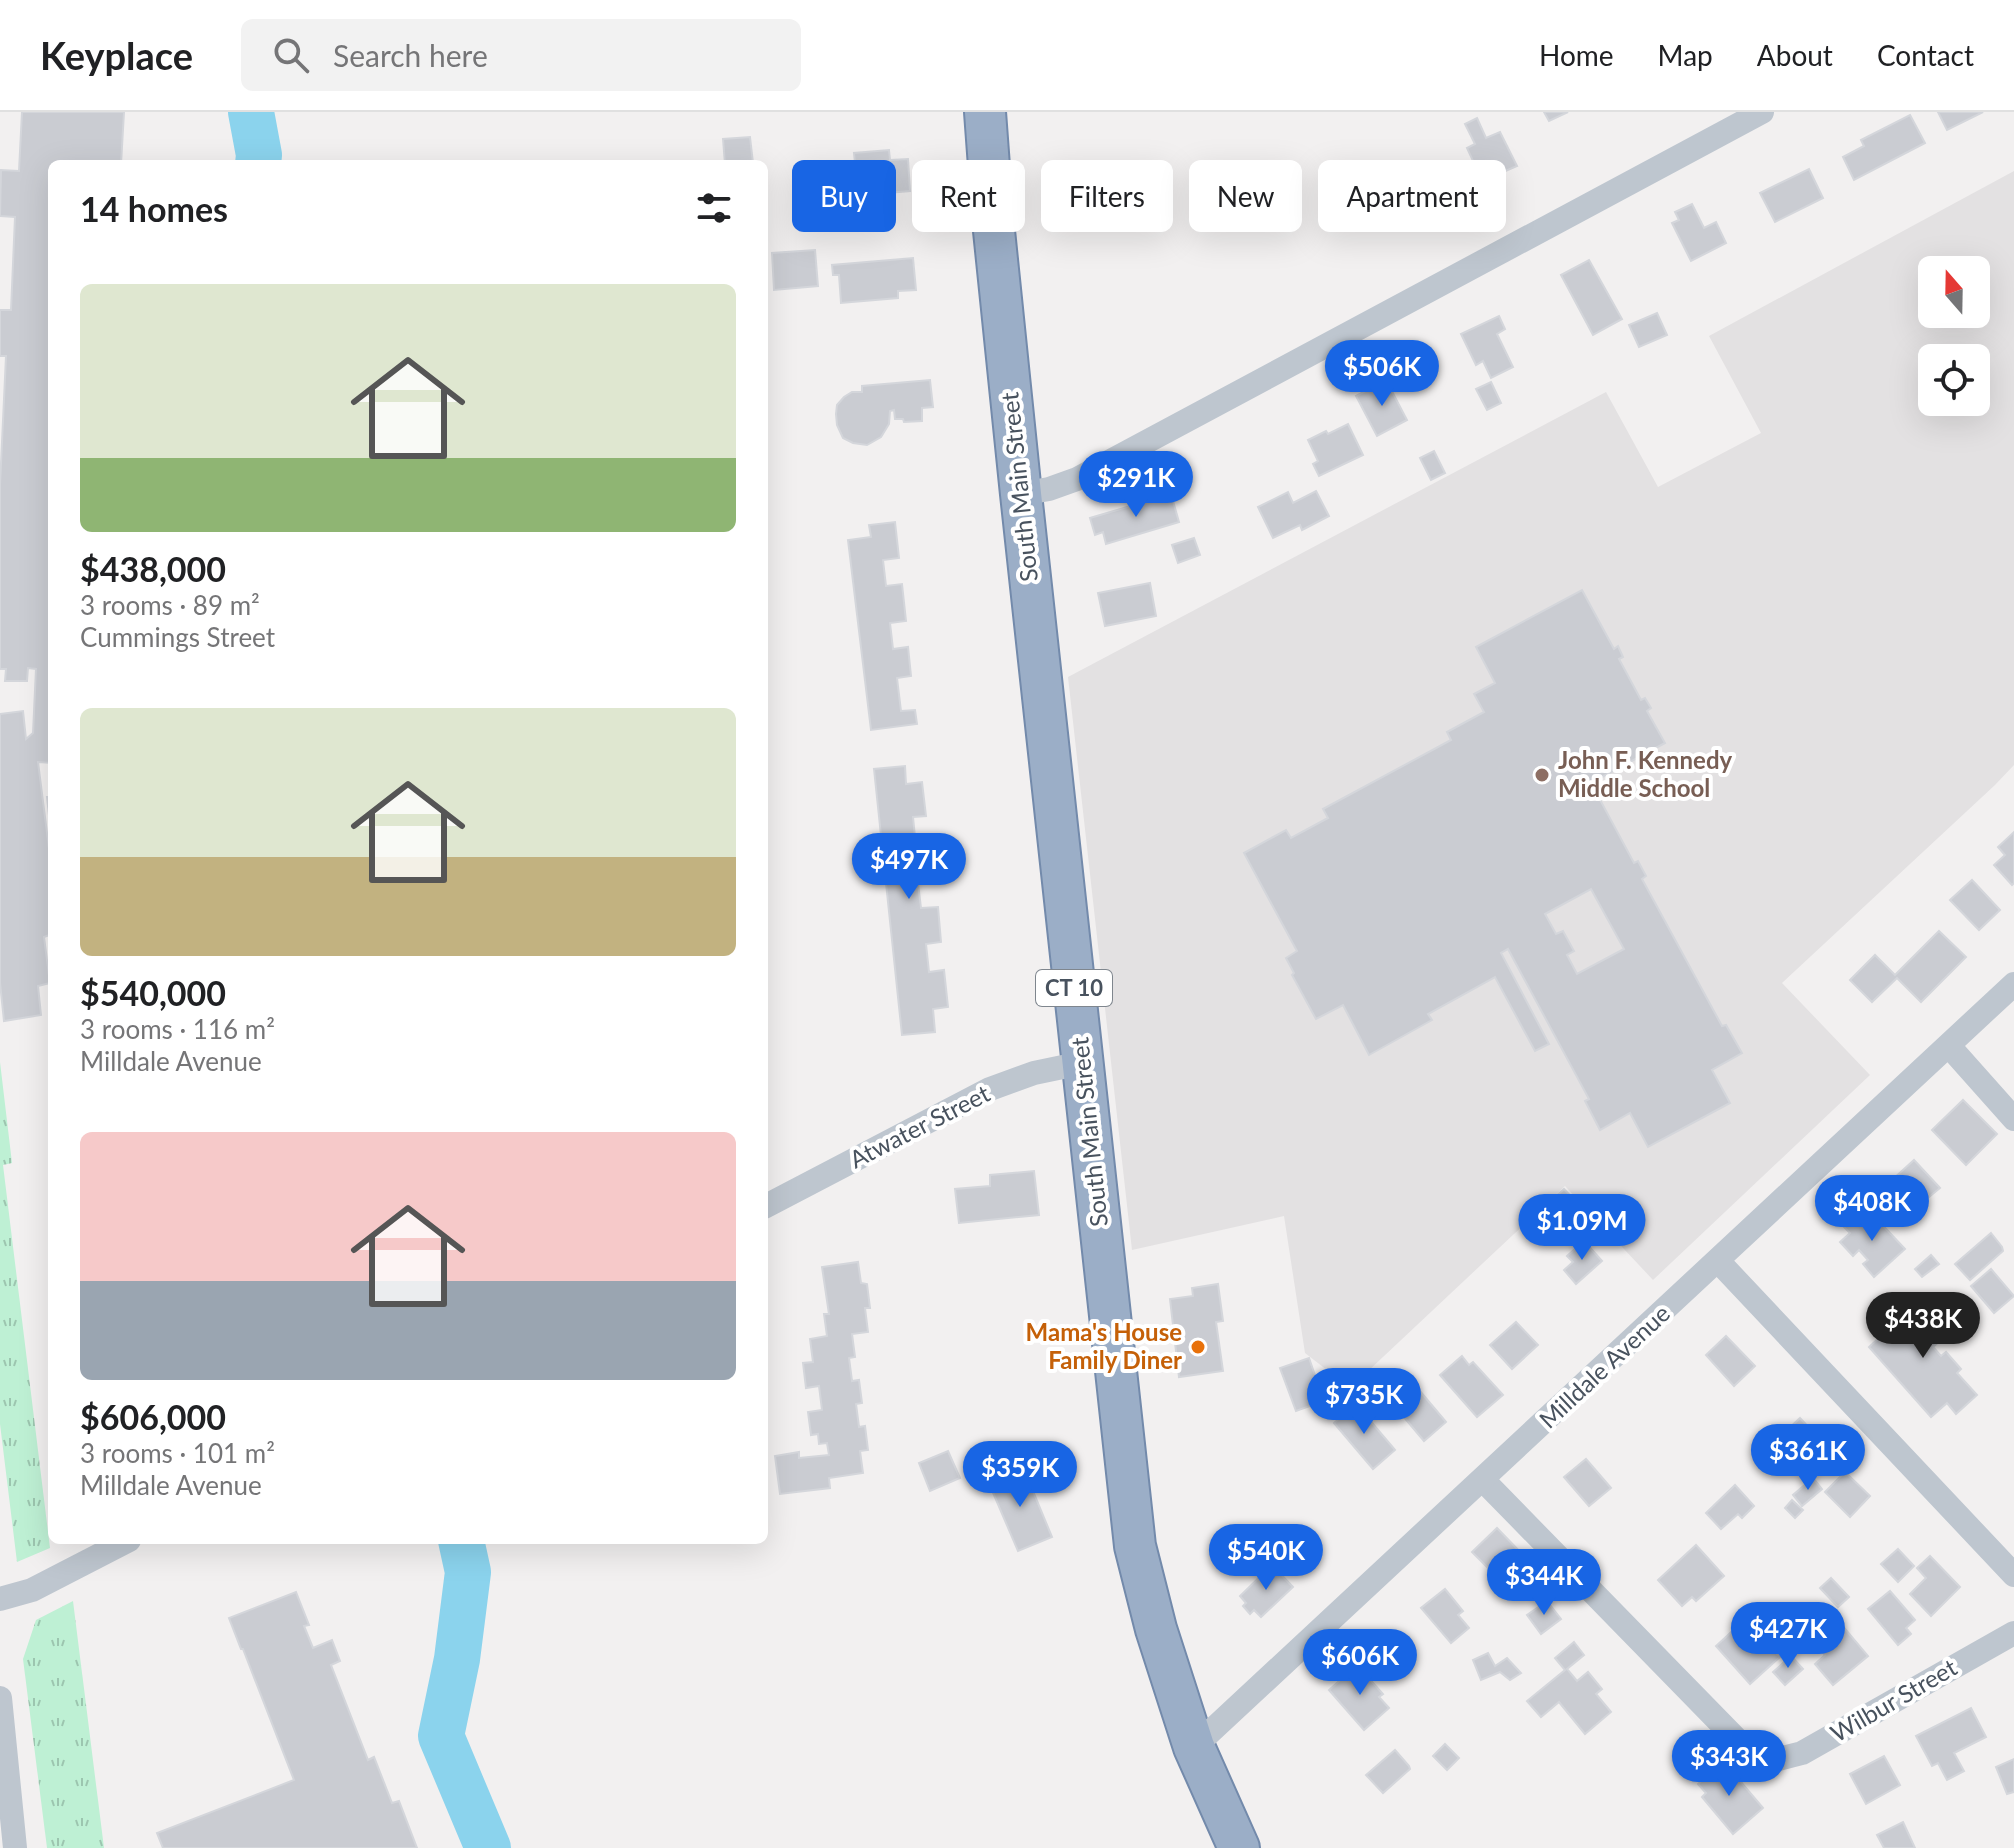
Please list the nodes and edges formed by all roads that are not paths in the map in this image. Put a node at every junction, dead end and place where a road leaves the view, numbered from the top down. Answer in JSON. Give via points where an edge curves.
{"nodes":[{"id":1,"x":985,"y":112,"type":"edge"},
{"id":2,"x":1762,"y":112,"type":"edge"},
{"id":3,"x":1021,"y":494,"type":"junction"},
{"id":4,"x":2014,"y":984,"type":"edge"},
{"id":5,"x":1949,"y":1046,"type":"junction"},
{"id":6,"x":1082,"y":1063,"type":"junction"},
{"id":7,"x":2014,"y":1119,"type":"edge"},
{"id":8,"x":768,"y":1205,"type":"edge"},
{"id":9,"x":1718,"y":1261,"type":"junction"},
{"id":10,"x":1483,"y":1480,"type":"junction"},
{"id":11,"x":121,"y":1544,"type":"edge"},
{"id":12,"x":2014,"y":1575,"type":"edge"},
{"id":13,"x":0,"y":1599,"type":"edge"},
{"id":14,"x":2014,"y":1633,"type":"edge"},
{"id":15,"x":0,"y":1698,"type":"edge"},
{"id":16,"x":1194,"y":1747,"type":"junction"},
{"id":17,"x":15,"y":1848,"type":"edge"},
{"id":18,"x":1239,"y":1848,"type":"edge"}],
"edges":[{"from":1,"to":3,"type":"highway","name":"South Main Street","number":"CT 10"},
{"from":2,"to":3,"type":"street","via":[[1077,479]]},
{"from":3,"to":6,"type":"highway","name":"South Main Street","number":"CT 10"},
{"from":4,"to":5,"type":"street","name":"Milldale Avenue"},
{"from":5,"to":7,"type":"street"},
{"from":5,"to":9,"type":"street","name":"Milldale Avenue"},
{"from":6,"to":8,"type":"street","name":"Atwater Street","via":[[990,1089]]},
{"from":6,"to":16,"type":"highway","name":"South Main Street","number":"CT 10","via":[[1135,1546]]},
{"from":9,"to":10,"type":"street","name":"Milldale Avenue"},
{"from":9,"to":12,"type":"street"},
{"from":10,"to":14,"type":"street","name":"Wilbur Street","via":[[1744,1747],[1771,1761],[1802,1753]]},
{"from":10,"to":16,"type":"street","name":"Milldale Avenue"},
{"from":11,"to":13,"type":"street","via":[[32,1590]]},
{"from":15,"to":17,"type":"street"},
{"from":16,"to":18,"type":"highway","name":"South Main Street","number":"CT 10"}]}
